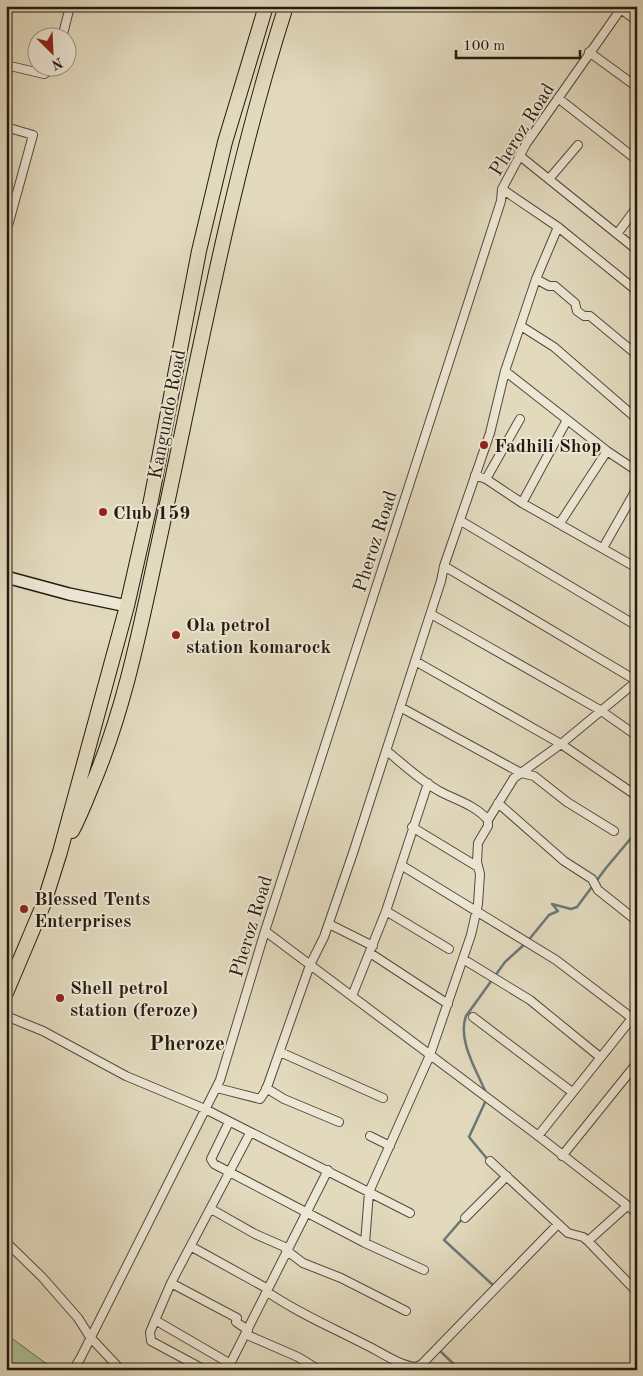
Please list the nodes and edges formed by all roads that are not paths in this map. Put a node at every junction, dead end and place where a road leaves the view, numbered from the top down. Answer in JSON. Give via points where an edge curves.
{"nodes":[{"id":1,"x":70,"y":6,"type":"edge"},
{"id":2,"x":266,"y":6,"type":"edge"},
{"id":3,"x":286,"y":6,"type":"edge"},
{"id":4,"x":622,"y":8,"type":"edge"},
{"id":5,"x":637,"y":21,"type":"edge"},
{"id":6,"x":64,"y":28,"type":"edge"},
{"id":7,"x":589,"y":52,"type":"junction"},
{"id":8,"x":6,"y":65,"type":"edge"},
{"id":9,"x":28,"y":70,"type":"edge"},
{"id":10,"x":637,"y":87,"type":"edge"},
{"id":11,"x":558,"y":98,"type":"junction"},
{"id":12,"x":6,"y":127,"type":"edge"},
{"id":13,"x":578,"y":145,"type":"dead end"},
{"id":14,"x":520,"y":156,"type":"junction"},
{"id":15,"x":637,"y":160,"type":"edge"},
{"id":16,"x":549,"y":179,"type":"junction"},
{"id":17,"x":502,"y":189,"type":"junction"},
{"id":18,"x":637,"y":207,"type":"edge"},
{"id":19,"x":558,"y":227,"type":"junction"},
{"id":20,"x":6,"y":233,"type":"edge"},
{"id":21,"x":617,"y":234,"type":"junction"},
{"id":22,"x":637,"y":250,"type":"edge"},
{"id":23,"x":536,"y":279,"type":"junction"},
{"id":24,"x":637,"y":291,"type":"edge"},
{"id":25,"x":521,"y":326,"type":"junction"},
{"id":26,"x":637,"y":355,"type":"edge"},
{"id":27,"x":505,"y":372,"type":"junction"},
{"id":28,"x":520,"y":419,"type":"dead end"},
{"id":29,"x":637,"y":419,"type":"edge"},
{"id":30,"x":567,"y":420,"type":"junction"},
{"id":31,"x":607,"y":451,"type":"junction"},
{"id":32,"x":637,"y":471,"type":"edge"},
{"id":33,"x":475,"y":475,"type":"junction"},
{"id":34,"x":486,"y":479,"type":"junction"},
{"id":35,"x":637,"y":488,"type":"edge"},
{"id":36,"x":522,"y":503,"type":"junction"},
{"id":37,"x":461,"y":521,"type":"junction"},
{"id":38,"x":560,"y":523,"type":"junction"},
{"id":39,"x":604,"y":548,"type":"junction"},
{"id":40,"x":444,"y":566,"type":"junction"},
{"id":41,"x":637,"y":568,"type":"edge"},
{"id":42,"x":6,"y":577,"type":"edge"},
{"id":43,"x":127,"y":606,"type":"junction"},
{"id":44,"x":431,"y":614,"type":"junction"},
{"id":45,"x":637,"y":626,"type":"edge"},
{"id":46,"x":415,"y":661,"type":"junction"},
{"id":47,"x":637,"y":681,"type":"edge"},
{"id":48,"x":400,"y":707,"type":"junction"},
{"id":49,"x":600,"y":710,"type":"junction"},
{"id":50,"x":637,"y":736,"type":"edge"},
{"id":51,"x":561,"y":744,"type":"junction"},
{"id":52,"x":387,"y":751,"type":"junction"},
{"id":53,"x":521,"y":773,"type":"junction"},
{"id":54,"x":428,"y":783,"type":"junction"},
{"id":55,"x":637,"y":796,"type":"edge"},
{"id":56,"x":498,"y":803,"type":"junction"},
{"id":57,"x":488,"y":820,"type":"junction"},
{"id":58,"x":412,"y":827,"type":"junction"},
{"id":59,"x":614,"y":832,"type":"dead end"},
{"id":60,"x":60,"y":852,"type":"junction"},
{"id":61,"x":401,"y":865,"type":"junction"},
{"id":62,"x":478,"y":867,"type":"junction"},
{"id":63,"x":386,"y":911,"type":"junction"},
{"id":64,"x":476,"y":912,"type":"junction"},
{"id":65,"x":637,"y":921,"type":"edge"},
{"id":66,"x":329,"y":924,"type":"junction"},
{"id":67,"x":265,"y":931,"type":"junction"},
{"id":68,"x":372,"y":949,"type":"junction"},
{"id":69,"x":449,"y":950,"type":"dead end"},
{"id":70,"x":462,"y":959,"type":"junction"},
{"id":71,"x":310,"y":965,"type":"junction"},
{"id":72,"x":6,"y":993,"type":"edge"},
{"id":73,"x":352,"y":996,"type":"junction"},
{"id":74,"x":448,"y":1004,"type":"junction"},
{"id":75,"x":634,"y":1015,"type":"edge"},
{"id":76,"x":6,"y":1016,"type":"edge"},
{"id":77,"x":473,"y":1017,"type":"dead end"},
{"id":78,"x":280,"y":1052,"type":"junction"},
{"id":79,"x":430,"y":1056,"type":"junction"},
{"id":80,"x":600,"y":1057,"type":"junction"},
{"id":81,"x":637,"y":1063,"type":"edge"},
{"id":82,"x":217,"y":1088,"type":"junction"},
{"id":83,"x":266,"y":1088,"type":"junction"},
{"id":84,"x":572,"y":1092,"type":"junction"},
{"id":85,"x":383,"y":1098,"type":"dead end"},
{"id":86,"x":205,"y":1110,"type":"junction"},
{"id":87,"x":229,"y":1122,"type":"junction"},
{"id":88,"x":339,"y":1122,"type":"dead end"},
{"id":89,"x":250,"y":1133,"type":"junction"},
{"id":90,"x":370,"y":1136,"type":"dead end"},
{"id":91,"x":538,"y":1136,"type":"junction"},
{"id":92,"x":390,"y":1146,"type":"junction"},
{"id":93,"x":562,"y":1156,"type":"junction"},
{"id":94,"x":490,"y":1161,"type":"dead end"},
{"id":95,"x":328,"y":1170,"type":"junction"},
{"id":96,"x":230,"y":1172,"type":"junction"},
{"id":97,"x":507,"y":1176,"type":"junction"},
{"id":98,"x":369,"y":1192,"type":"junction"},
{"id":99,"x":627,"y":1206,"type":"junction"},
{"id":100,"x":211,"y":1209,"type":"junction"},
{"id":101,"x":306,"y":1212,"type":"junction"},
{"id":102,"x":410,"y":1213,"type":"dead end"},
{"id":103,"x":637,"y":1213,"type":"edge"},
{"id":104,"x":465,"y":1218,"type":"dead end"},
{"id":105,"x":558,"y":1224,"type":"junction"},
{"id":106,"x":588,"y":1241,"type":"junction"},
{"id":107,"x":6,"y":1242,"type":"edge"},
{"id":108,"x":365,"y":1243,"type":"junction"},
{"id":109,"x":192,"y":1247,"type":"junction"},
{"id":110,"x":286,"y":1249,"type":"junction"},
{"id":111,"x":424,"y":1270,"type":"dead end"},
{"id":112,"x":171,"y":1283,"type":"junction"},
{"id":113,"x":267,"y":1290,"type":"junction"},
{"id":114,"x":637,"y":1292,"type":"edge"},
{"id":115,"x":406,"y":1312,"type":"dead end"},
{"id":116,"x":156,"y":1320,"type":"junction"},
{"id":117,"x":246,"y":1332,"type":"junction"},
{"id":118,"x":90,"y":1337,"type":"junction"},
{"id":119,"x":228,"y":1366,"type":"edge"},
{"id":120,"x":73,"y":1370,"type":"edge"},
{"id":121,"x":121,"y":1370,"type":"edge"},
{"id":122,"x":205,"y":1370,"type":"edge"},
{"id":123,"x":319,"y":1370,"type":"edge"}],
"edges":[{"from":1,"to":6,"type":"street"},
{"from":2,"to":43,"type":"highway","name":"Kangundo Road","via":[[225,142],[199,251]]},
{"from":3,"to":60,"type":"highway","name":"Kangundo Road","via":[[223,242],[119,710],[109,746]]},
{"from":4,"to":5,"type":"street"},
{"from":4,"to":7,"type":"street","name":"Pheroz Road"},
{"from":7,"to":10,"type":"street"},
{"from":7,"to":11,"type":"street","name":"Pheroz Road"},
{"from":8,"to":9,"type":"street"},
{"from":11,"to":14,"type":"street","name":"Pheroz Road"},
{"from":11,"to":15,"type":"street"},
{"from":12,"to":20,"type":"street","via":[[32,135]]},
{"from":13,"to":16,"type":"street"},
{"from":14,"to":16,"type":"street"},
{"from":14,"to":17,"type":"street","name":"Pheroz Road"},
{"from":16,"to":21,"type":"street"},
{"from":17,"to":19,"type":"street"},
{"from":17,"to":67,"type":"street","name":"Pheroz Road","via":[[501,202]]},
{"from":18,"to":21,"type":"street"},
{"from":19,"to":23,"type":"street"},
{"from":19,"to":24,"type":"street"},
{"from":21,"to":22,"type":"street"},
{"from":23,"to":25,"type":"street"},
{"from":23,"to":26,"type":"street","via":[[555,286],[575,303],[577,311],[590,316]]},
{"from":25,"to":27,"type":"street"},
{"from":25,"to":29,"type":"street","via":[[562,352]]},
{"from":27,"to":30,"type":"street"},
{"from":27,"to":33,"type":"street","via":[[490,433]]},
{"from":28,"to":34,"type":"street"},
{"from":30,"to":31,"type":"street"},
{"from":30,"to":36,"type":"street"},
{"from":31,"to":32,"type":"street"},
{"from":31,"to":38,"type":"street"},
{"from":33,"to":34,"type":"street"},
{"from":33,"to":37,"type":"street"},
{"from":34,"to":36,"type":"street"},
{"from":35,"to":39,"type":"street"},
{"from":36,"to":38,"type":"street"},
{"from":37,"to":40,"type":"street"},
{"from":37,"to":45,"type":"street"},
{"from":38,"to":39,"type":"street"},
{"from":39,"to":41,"type":"street"},
{"from":40,"to":44,"type":"street"},
{"from":40,"to":47,"type":"street"},
{"from":42,"to":43,"type":"main road"},
{"from":43,"to":60,"type":"highway","name":"Kangundo Road"},
{"from":44,"to":46,"type":"street"},
{"from":44,"to":49,"type":"street"},
{"from":46,"to":48,"type":"street"},
{"from":46,"to":51,"type":"street"},
{"from":47,"to":49,"type":"street"},
{"from":48,"to":52,"type":"street"},
{"from":48,"to":53,"type":"street"},
{"from":49,"to":50,"type":"street"},
{"from":49,"to":51,"type":"street"},
{"from":51,"to":53,"type":"street"},
{"from":51,"to":55,"type":"street"},
{"from":52,"to":54,"type":"street"},
{"from":52,"to":66,"type":"street"},
{"from":53,"to":56,"type":"street","via":[[514,778]]},
{"from":53,"to":59,"type":"street","via":[[534,776]]},
{"from":54,"to":57,"type":"street","via":[[471,805]]},
{"from":54,"to":58,"type":"street"},
{"from":56,"to":57,"type":"street"},
{"from":56,"to":65,"type":"street"},
{"from":57,"to":62,"type":"street","via":[[478,843]]},
{"from":58,"to":61,"type":"street"},
{"from":58,"to":62,"type":"street"},
{"from":60,"to":72,"type":"highway","name":"Kangundo Road","via":[[44,903]]},
{"from":61,"to":63,"type":"street"},
{"from":61,"to":64,"type":"street"},
{"from":62,"to":64,"type":"street"},
{"from":63,"to":68,"type":"street"},
{"from":63,"to":69,"type":"street"},
{"from":64,"to":70,"type":"street"},
{"from":64,"to":75,"type":"street","via":[[556,960]]},
{"from":66,"to":68,"type":"street"},
{"from":66,"to":71,"type":"street"},
{"from":67,"to":71,"type":"street"},
{"from":67,"to":82,"type":"street","name":"Pheroz Road"},
{"from":68,"to":73,"type":"street"},
{"from":68,"to":74,"type":"street"},
{"from":70,"to":74,"type":"street"},
{"from":70,"to":80,"type":"street","via":[[530,1000]]},
{"from":71,"to":73,"type":"street"},
{"from":71,"to":78,"type":"street"},
{"from":73,"to":79,"type":"street"},
{"from":74,"to":79,"type":"street"},
{"from":75,"to":80,"type":"street"},
{"from":76,"to":86,"type":"street","via":[[43,1031],[126,1076]]},
{"from":77,"to":84,"type":"street"},
{"from":78,"to":83,"type":"street"},
{"from":78,"to":85,"type":"street"},
{"from":79,"to":91,"type":"street"},
{"from":79,"to":92,"type":"street"},
{"from":80,"to":84,"type":"street"},
{"from":81,"to":93,"type":"street"},
{"from":82,"to":83,"type":"street","via":[[260,1099]]},
{"from":82,"to":86,"type":"street","name":"Pheroz Road"},
{"from":83,"to":88,"type":"street"},
{"from":84,"to":91,"type":"street"},
{"from":86,"to":87,"type":"street"},
{"from":86,"to":118,"type":"street","name":"Pheroz Road"},
{"from":87,"to":89,"type":"street"},
{"from":87,"to":96,"type":"street","via":[[211,1159]]},
{"from":89,"to":95,"type":"street"},
{"from":89,"to":96,"type":"street"},
{"from":90,"to":92,"type":"street"},
{"from":91,"to":93,"type":"street"},
{"from":92,"to":98,"type":"street"},
{"from":93,"to":99,"type":"street"},
{"from":94,"to":97,"type":"street"},
{"from":95,"to":98,"type":"street"},
{"from":95,"to":101,"type":"street"},
{"from":96,"to":100,"type":"street"},
{"from":96,"to":101,"type":"street"},
{"from":97,"to":104,"type":"street"},
{"from":97,"to":105,"type":"street"},
{"from":98,"to":102,"type":"street"},
{"from":98,"to":108,"type":"street"},
{"from":99,"to":103,"type":"street"},
{"from":99,"to":106,"type":"street"},
{"from":100,"to":109,"type":"street"},
{"from":100,"to":110,"type":"street"},
{"from":101,"to":108,"type":"street"},
{"from":101,"to":110,"type":"street"},
{"from":105,"to":106,"type":"street","via":[[568,1233],[583,1236]]},
{"from":105,"to":113,"type":"street","via":[[416,1367],[336,1332]]},
{"from":106,"to":114,"type":"street"},
{"from":107,"to":118,"type":"street","via":[[78,1318]]},
{"from":108,"to":111,"type":"street"},
{"from":109,"to":112,"type":"street"},
{"from":109,"to":113,"type":"street"},
{"from":110,"to":113,"type":"street","via":[[276,1277]]},
{"from":110,"to":115,"type":"street","via":[[303,1263],[341,1278]]},
{"from":112,"to":116,"type":"street"},
{"from":112,"to":117,"type":"street","via":[[237,1318],[236,1322]]},
{"from":113,"to":117,"type":"street"},
{"from":116,"to":119,"type":"street"},
{"from":116,"to":122,"type":"street","via":[[150,1332],[151,1342]]},
{"from":117,"to":119,"type":"street"},
{"from":117,"to":123,"type":"street"},
{"from":118,"to":120,"type":"street","name":"Pheroz Road"},
{"from":118,"to":121,"type":"street"}]}
